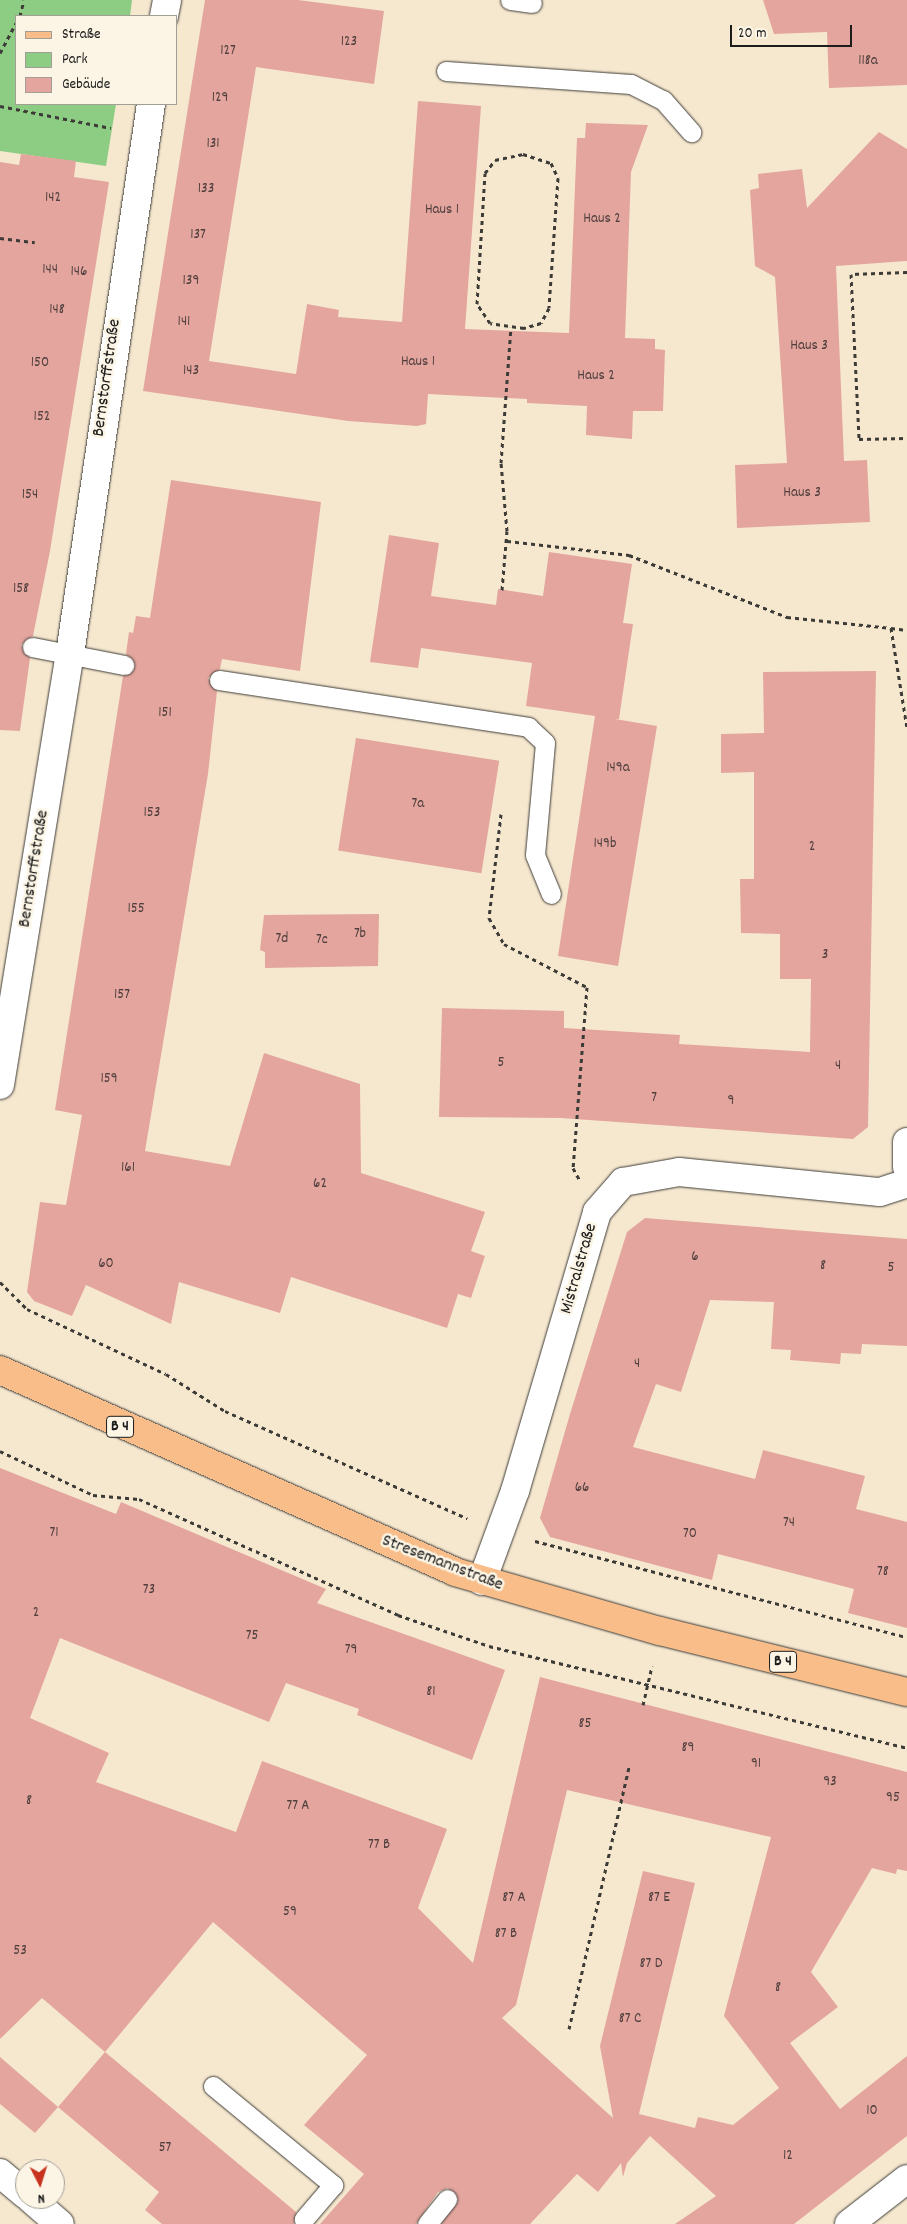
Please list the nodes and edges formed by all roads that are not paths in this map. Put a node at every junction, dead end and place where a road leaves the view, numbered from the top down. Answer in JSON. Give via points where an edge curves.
{"nodes":[{"id":1,"x":167,"y":0,"type":"edge"},
{"id":2,"x":510,"y":0,"type":"edge"},
{"id":3,"x":532,"y":3,"type":"dead end"},
{"id":4,"x":164,"y":15,"type":"edge"},
{"id":5,"x":446,"y":72,"type":"dead end"},
{"id":6,"x":151,"y":105,"type":"edge"},
{"id":7,"x":691,"y":132,"type":"dead end"},
{"id":8,"x":32,"y":647,"type":"dead end"},
{"id":9,"x":70,"y":654,"type":"junction"},
{"id":10,"x":124,"y":665,"type":"dead end"},
{"id":11,"x":219,"y":680,"type":"dead end"},
{"id":12,"x":551,"y":894,"type":"dead end"},
{"id":13,"x":0,"y":1085,"type":"edge"},
{"id":14,"x":907,"y":1142,"type":"edge"},
{"id":15,"x":907,"y":1167,"type":"edge"},
{"id":16,"x":907,"y":1183,"type":"edge"},
{"id":17,"x":0,"y":1370,"type":"edge"},
{"id":18,"x":482,"y":1581,"type":"junction"},
{"id":19,"x":907,"y":1692,"type":"edge"},
{"id":20,"x":213,"y":2086,"type":"dead end"},
{"id":21,"x":0,"y":2173,"type":"edge"},
{"id":22,"x":907,"y":2179,"type":"edge"},
{"id":23,"x":15,"y":2186,"type":"edge"},
{"id":24,"x":448,"y":2199,"type":"dead end"},
{"id":25,"x":43,"y":2209,"type":"edge"},
{"id":26,"x":304,"y":2219,"type":"dead end"},
{"id":27,"x":60,"y":2224,"type":"edge"},
{"id":28,"x":427,"y":2224,"type":"edge"},
{"id":29,"x":849,"y":2224,"type":"edge"}],
"edges":[{"from":1,"to":4,"type":"street"},
{"from":2,"to":3,"type":"lane"},
{"from":5,"to":7,"type":"lane","via":[[631,84],[663,100]]},
{"from":6,"to":9,"type":"street","name":"Bernstorffstraße"},
{"from":8,"to":9,"type":"lane"},
{"from":9,"to":10,"type":"lane"},
{"from":9,"to":13,"type":"street","name":"Bernstorffstraße"},
{"from":11,"to":12,"type":"lane","via":[[528,727],[545,743],[535,855]]},
{"from":14,"to":15,"type":"street"},
{"from":16,"to":18,"type":"street","name":"Mistralstraße","via":[[880,1192],[679,1172],[648,1174],[623,1182],[597,1212],[515,1491]]},
{"from":17,"to":18,"type":"main road","name":"Stresemannstraße","number":"B 4","via":[[241,1480]]},
{"from":18,"to":19,"type":"main road","name":"Stresemannstraße","number":"B 4","via":[[660,1631]]},
{"from":20,"to":26,"type":"lane","via":[[333,2185]]},
{"from":21,"to":23,"type":"street"},
{"from":22,"to":29,"type":"street"},
{"from":24,"to":28,"type":"lane"},
{"from":25,"to":27,"type":"street"}]}
